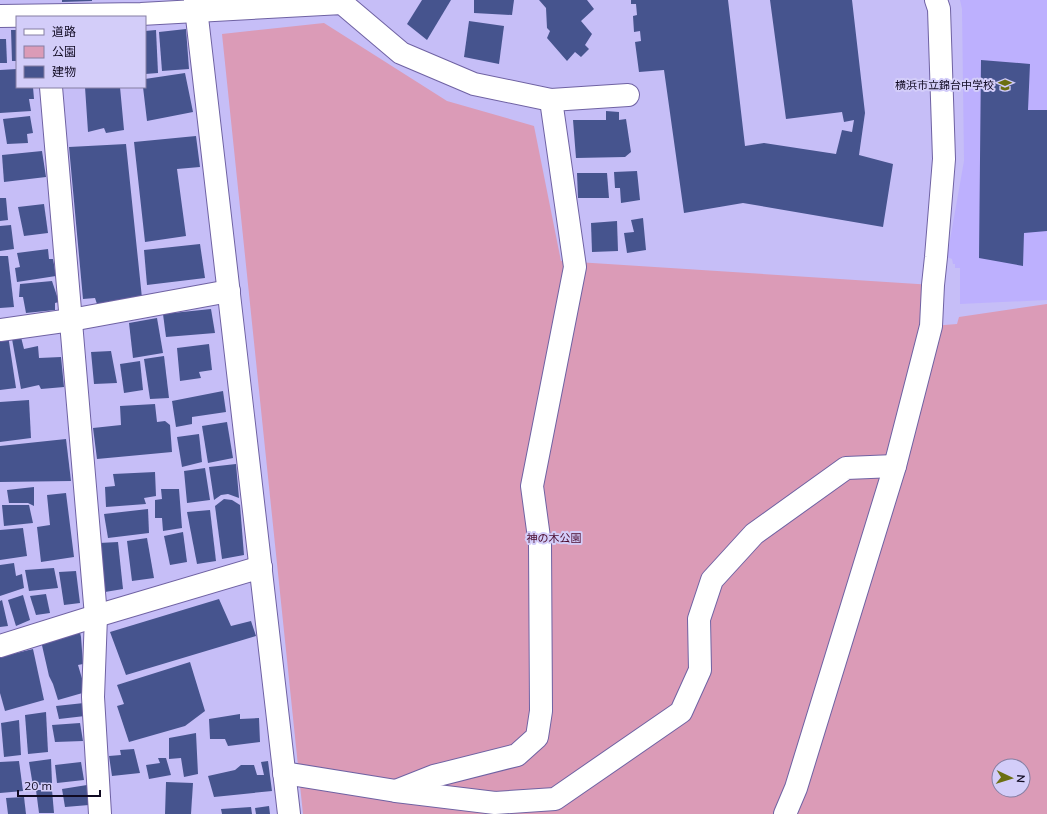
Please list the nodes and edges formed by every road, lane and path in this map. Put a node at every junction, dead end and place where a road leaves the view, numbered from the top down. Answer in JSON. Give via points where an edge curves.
{"nodes":[{"id":1,"x":936,"y":0,"type":"edge"},
{"id":2,"x":196,"y":6,"type":"edge"},
{"id":3,"x":45,"y":11,"type":"edge"},
{"id":4,"x":0,"y":16,"type":"edge"},
{"id":5,"x":51,"y":88,"type":"edge"},
{"id":6,"x":628,"y":95,"type":"dead end"},
{"id":7,"x":551,"y":100,"type":"junction"},
{"id":8,"x":229,"y":291,"type":"junction"},
{"id":9,"x":71,"y":320,"type":"junction"},
{"id":10,"x":0,"y":330,"type":"edge"},
{"id":11,"x":895,"y":466,"type":"junction"},
{"id":12,"x":261,"y":567,"type":"junction"},
{"id":13,"x":96,"y":616,"type":"junction"},
{"id":14,"x":0,"y":646,"type":"edge"},
{"id":15,"x":284,"y":773,"type":"junction"},
{"id":16,"x":396,"y":791,"type":"junction"},
{"id":17,"x":100,"y":814,"type":"edge"},
{"id":18,"x":289,"y":814,"type":"edge"},
{"id":19,"x":786,"y":814,"type":"edge"}],
"edges":[{"from":1,"to":11,"type":"street","via":[[939,9],[944,159],[932,285],[932,326]]},
{"from":2,"to":3,"type":"street","via":[[141,14]]},
{"from":2,"to":7,"type":"street","via":[[342,3],[401,53],[474,84]]},
{"from":2,"to":8,"type":"street"},
{"from":3,"to":4,"type":"street"},
{"from":5,"to":9,"type":"street"},
{"from":6,"to":7,"type":"street"},
{"from":7,"to":16,"type":"street","via":[[575,267],[532,486],[540,545],[540,712],[537,738],[517,755],[434,776]]},
{"from":8,"to":9,"type":"street"},
{"from":8,"to":12,"type":"street"},
{"from":9,"to":10,"type":"street"},
{"from":9,"to":13,"type":"street"},
{"from":11,"to":16,"type":"street","via":[[846,468],[754,534],[712,580],[699,619],[700,670],[681,712],[556,799],[495,803]]},
{"from":11,"to":19,"type":"street"},
{"from":12,"to":13,"type":"street"},
{"from":12,"to":15,"type":"street"},
{"from":13,"to":14,"type":"street"},
{"from":13,"to":17,"type":"street","via":[[93,697]]},
{"from":15,"to":16,"type":"street"},
{"from":15,"to":18,"type":"street"}]}
